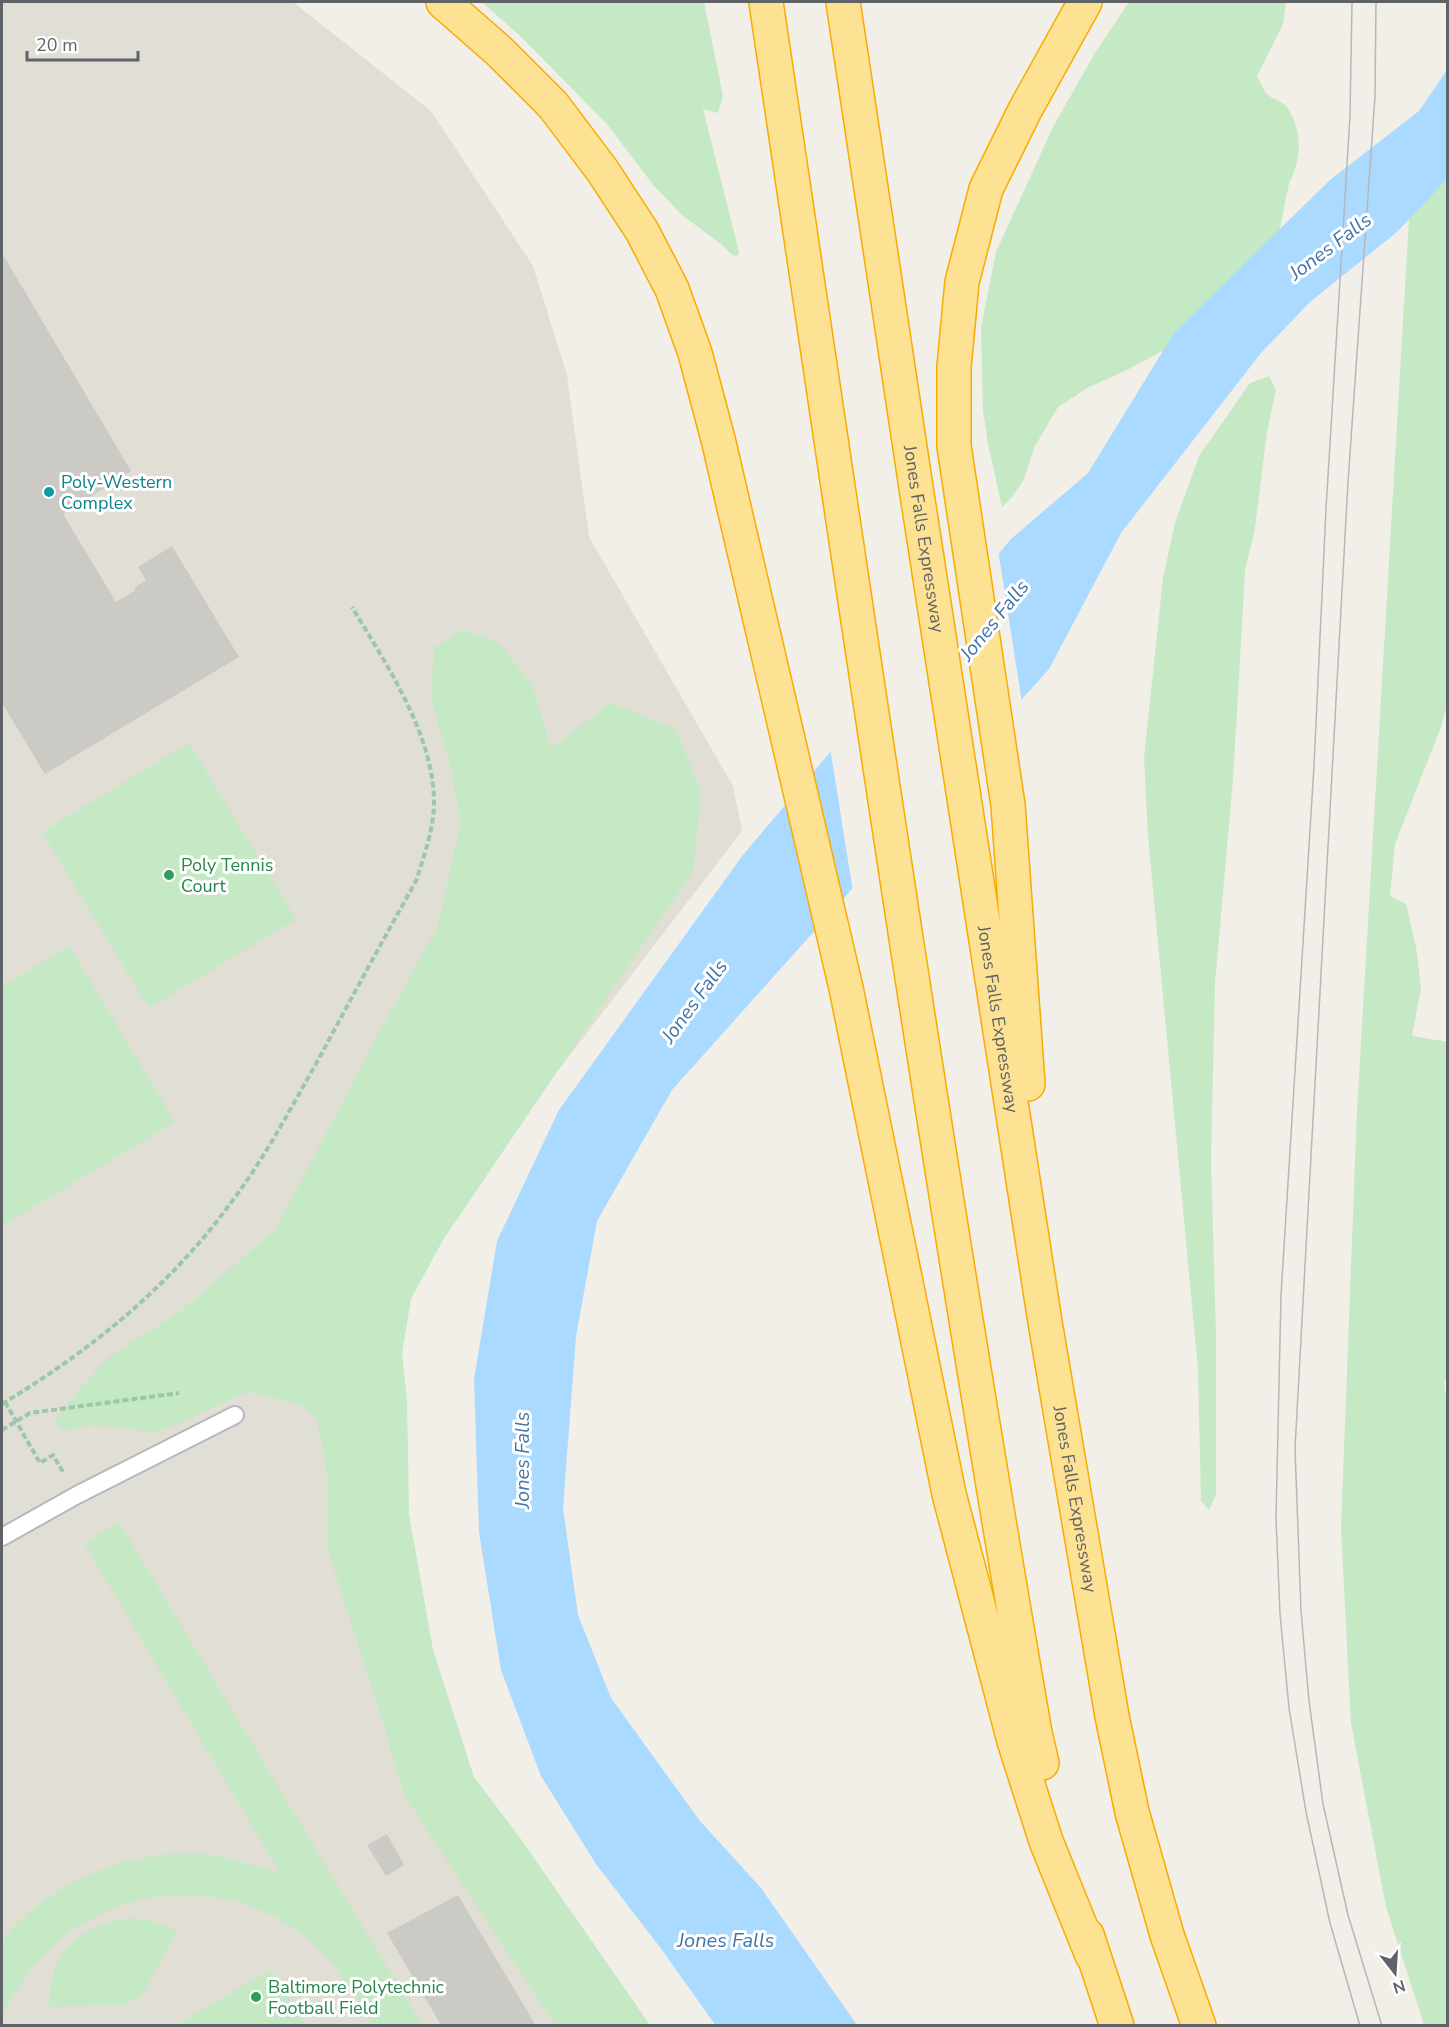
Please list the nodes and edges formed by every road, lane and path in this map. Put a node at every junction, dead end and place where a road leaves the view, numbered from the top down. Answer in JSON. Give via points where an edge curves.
{"nodes":[{"id":1,"x":443,"y":2,"type":"edge"},
{"id":2,"x":766,"y":2,"type":"edge"},
{"id":3,"x":843,"y":2,"type":"edge"},
{"id":4,"x":1085,"y":2,"type":"edge"},
{"id":5,"x":352,"y":607,"type":"dead end"},
{"id":6,"x":1045,"y":1322,"type":"junction"},
{"id":7,"x":179,"y":1393,"type":"dead end"},
{"id":8,"x":3,"y":1403,"type":"edge"},
{"id":9,"x":235,"y":1415,"type":"dead end"},
{"id":10,"x":16,"y":1422,"type":"junction"},
{"id":11,"x":2,"y":1430,"type":"edge"},
{"id":12,"x":56,"y":1460,"type":"dead end"},
{"id":13,"x":2,"y":1537,"type":"edge"},
{"id":14,"x":1092,"y":1956,"type":"junction"},
{"id":15,"x":1117,"y":2025,"type":"edge"},
{"id":16,"x":1199,"y":2025,"type":"edge"}],
"edges":[{"from":1,"to":14,"type":"highway","via":[[553,105],[602,170],[642,231],[672,289],[695,353],[846,988],[949,1494],[1014,1741],[1046,1841]]},
{"from":2,"to":14,"type":"highway","via":[[992,1486],[1035,1733]]},
{"from":3,"to":6,"type":"highway","name":"Jones Falls Expressway"},
{"from":4,"to":6,"type":"highway","via":[[986,189],[962,282],[954,367],[954,446],[1008,805]]},
{"from":5,"to":8,"type":"path","via":[[417,725],[430,768],[434,805],[416,881],[264,1157],[227,1209],[145,1299],[106,1333]]},
{"from":6,"to":16,"type":"highway","name":"Jones Falls Expressway","via":[[1132,1812],[1167,1935]]},
{"from":7,"to":10,"type":"path","via":[[30,1413]]},
{"from":8,"to":10,"type":"path"},
{"from":9,"to":13,"type":"lane"},
{"from":10,"to":11,"type":"path"},
{"from":10,"to":12,"type":"path","via":[[40,1463],[53,1455]]},
{"from":14,"to":15,"type":"highway"}]}
